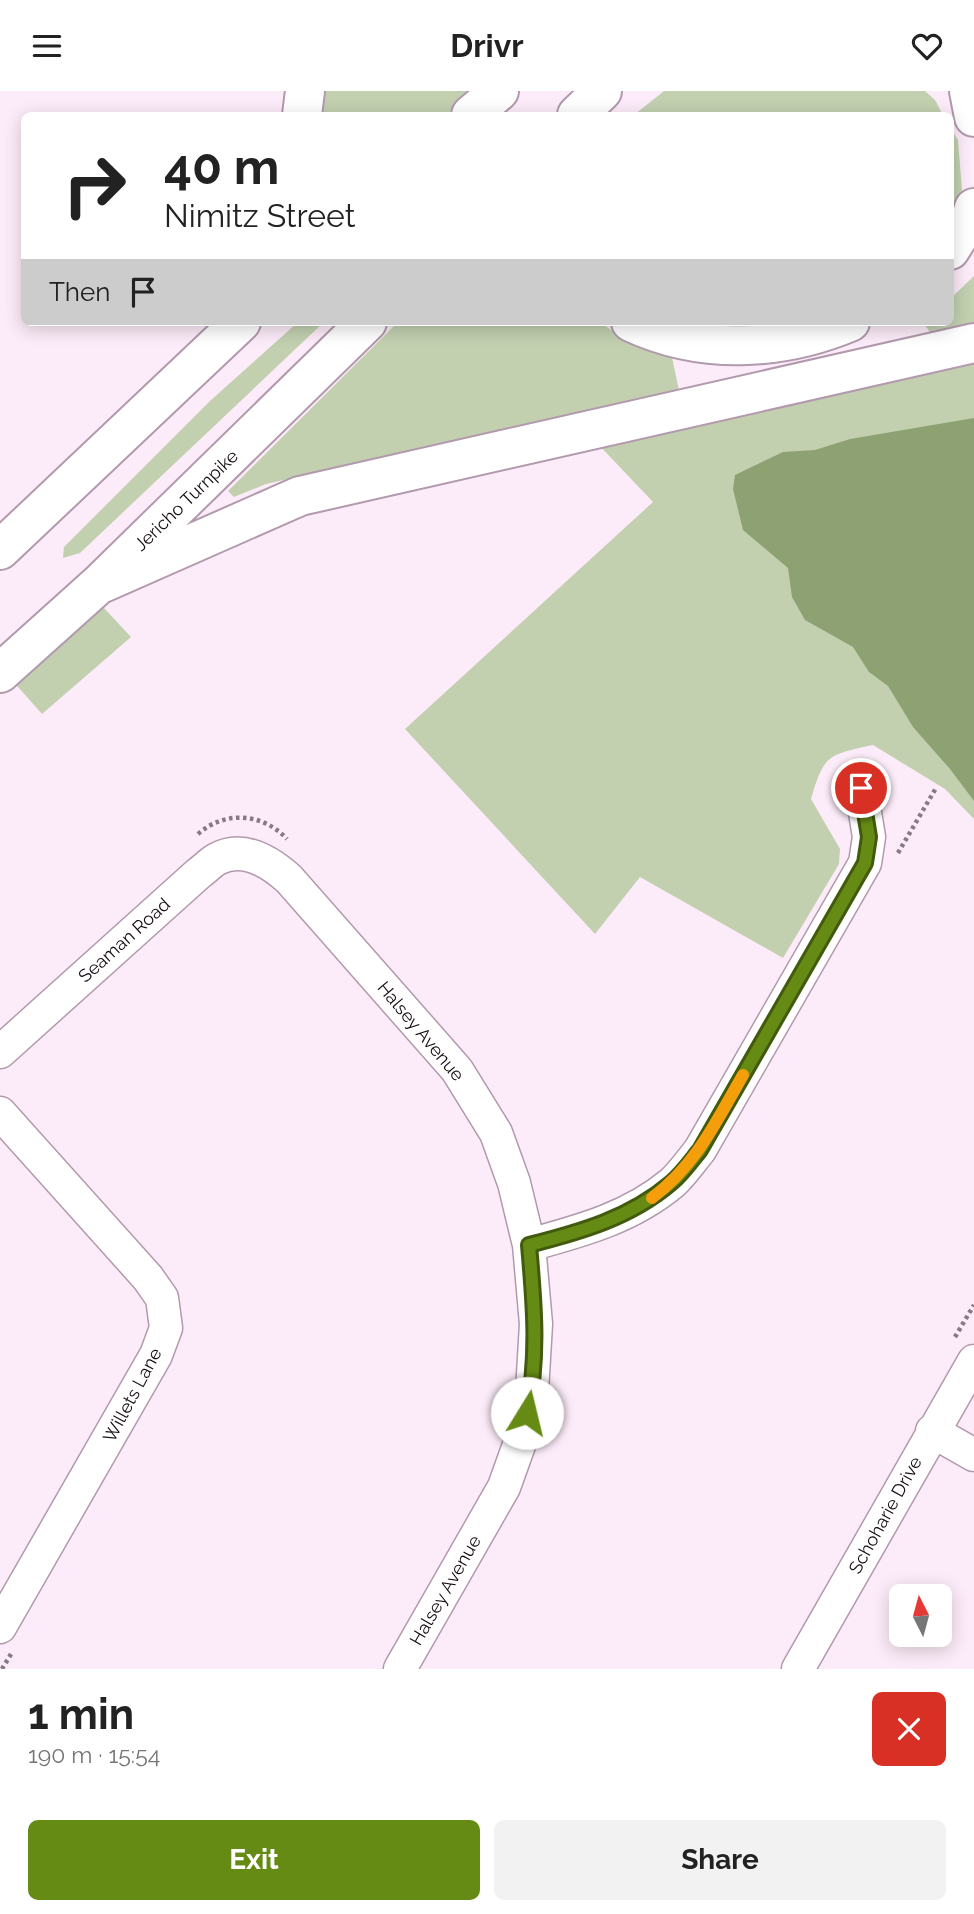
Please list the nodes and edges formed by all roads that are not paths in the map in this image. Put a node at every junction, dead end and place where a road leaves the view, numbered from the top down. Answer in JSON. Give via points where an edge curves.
{"nodes":[{"id":1,"x":305,"y":91,"type":"edge"},
{"id":2,"x":499,"y":91,"type":"edge"},
{"id":3,"x":603,"y":91,"type":"edge"},
{"id":4,"x":624,"y":91,"type":"edge"},
{"id":5,"x":972,"y":91,"type":"edge"},
{"id":6,"x":302,"y":112,"type":"edge"},
{"id":7,"x":474,"y":112,"type":"edge"},
{"id":8,"x":580,"y":112,"type":"edge"},
{"id":9,"x":612,"y":112,"type":"edge"},
{"id":10,"x":974,"y":117,"type":"edge"},
{"id":11,"x":974,"y":208,"type":"edge"},
{"id":12,"x":954,"y":244,"type":"edge"},
{"id":13,"x":363,"y":326,"type":"edge"},
{"id":14,"x":640,"y":326,"type":"edge"},
{"id":15,"x":841,"y":326,"type":"edge"},
{"id":16,"x":229,"y":329,"type":"edge"},
{"id":17,"x":974,"y":342,"type":"edge"},
{"id":18,"x":0,"y":550,"type":"edge"},
{"id":19,"x":98,"y":585,"type":"junction"},
{"id":20,"x":0,"y":673,"type":"edge"},
{"id":21,"x":861,"y":788,"type":"dead end"},
{"id":22,"x":259,"y":859,"type":"joint"},
{"id":23,"x":0,"y":1052,"type":"edge"},
{"id":24,"x":0,"y":1113,"type":"edge"},
{"id":25,"x":529,"y":1245,"type":"junction"},
{"id":26,"x":974,"y":1361,"type":"edge"},
{"id":27,"x":932,"y":1431,"type":"junction"},
{"id":28,"x":974,"y":1455,"type":"edge"},
{"id":29,"x":8,"y":1636,"type":"edge"},
{"id":30,"x":400,"y":1669,"type":"edge"},
{"id":31,"x":798,"y":1669,"type":"edge"}],
"edges":[{"from":1,"to":6,"type":"main road"},
{"from":2,"to":7,"type":"main road"},
{"from":3,"to":8,"type":"main road"},
{"from":4,"to":9,"type":"main road"},
{"from":5,"to":10,"type":"main road"},
{"from":11,"to":12,"type":"main road"},
{"from":13,"to":19,"type":"main road","name":"Jericho Turnpike"},
{"from":14,"to":15,"type":"main road","via":[[690,341],[742,347],[788,342]]},
{"from":16,"to":18,"type":"main road"},
{"from":17,"to":19,"type":"main road","via":[[300,496]]},
{"from":19,"to":20,"type":"main road","name":"Jericho Turnpike"},
{"from":21,"to":25,"type":"street","via":[[869,837],[865,863],[700,1150],[674,1181],[642,1205],[591,1229]]},
{"from":22,"to":23,"type":"street","name":"Seaman Road","via":[[237,854],[218,858]]},
{"from":22,"to":25,"type":"street","name":"Halsey Avenue","via":[[289,880],[457,1070],[496,1133]]},
{"from":24,"to":29,"type":"street","name":"Willets Lane","via":[[148,1278],[162,1297],[166,1328]]},
{"from":25,"to":30,"type":"street","name":"Halsey Avenue","via":[[536,1324],[532,1391],[523,1434],[504,1487]]},
{"from":26,"to":27,"type":"street","name":"Schoharie Drive"},
{"from":27,"to":28,"type":"street"},
{"from":27,"to":31,"type":"street","name":"Schoharie Drive"}]}
